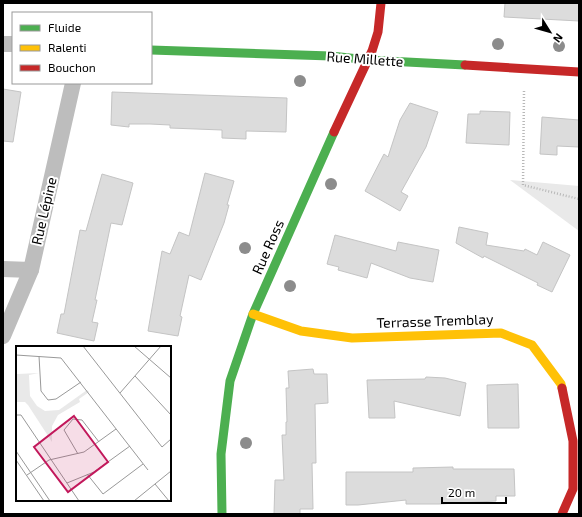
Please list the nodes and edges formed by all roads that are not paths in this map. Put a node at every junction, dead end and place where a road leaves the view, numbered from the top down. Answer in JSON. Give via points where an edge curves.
{"nodes":[{"id":1,"x":381,"y":3,"type":"edge"},
{"id":2,"x":152,"y":50,"type":"edge"},
{"id":3,"x":368,"y":60,"type":"junction"},
{"id":4,"x":579,"y":72,"type":"edge"},
{"id":5,"x":73,"y":84,"type":"edge"},
{"id":6,"x":3,"y":269,"type":"edge"},
{"id":7,"x":31,"y":270,"type":"junction"},
{"id":8,"x":254,"y":314,"type":"junction"},
{"id":9,"x":3,"y":336,"type":"edge"},
{"id":10,"x":222,"y":514,"type":"edge"},
{"id":11,"x":562,"y":514,"type":"edge"}],
"edges":[{"from":1,"to":3,"type":"street","name":"Rue Ross","via":[[378,32]]},
{"from":2,"to":3,"type":"street","name":"Rue Millette","via":[[331,56]]},
{"from":3,"to":4,"type":"street","name":"Rue Millette"},
{"from":3,"to":8,"type":"street","name":"Rue Ross"},
{"from":5,"to":7,"type":"street","name":"Rue Lépine"},
{"from":6,"to":7,"type":"street"},
{"from":7,"to":9,"type":"street","name":"Rue Lépine"},
{"from":8,"to":10,"type":"street","name":"Rue Ross","via":[[230,381],[221,454]]},
{"from":8,"to":11,"type":"street","name":"Terrasse Tremblay","via":[[301,331],[352,338],[501,333],[532,345],[562,384],[573,441],[572,489]]}]}
